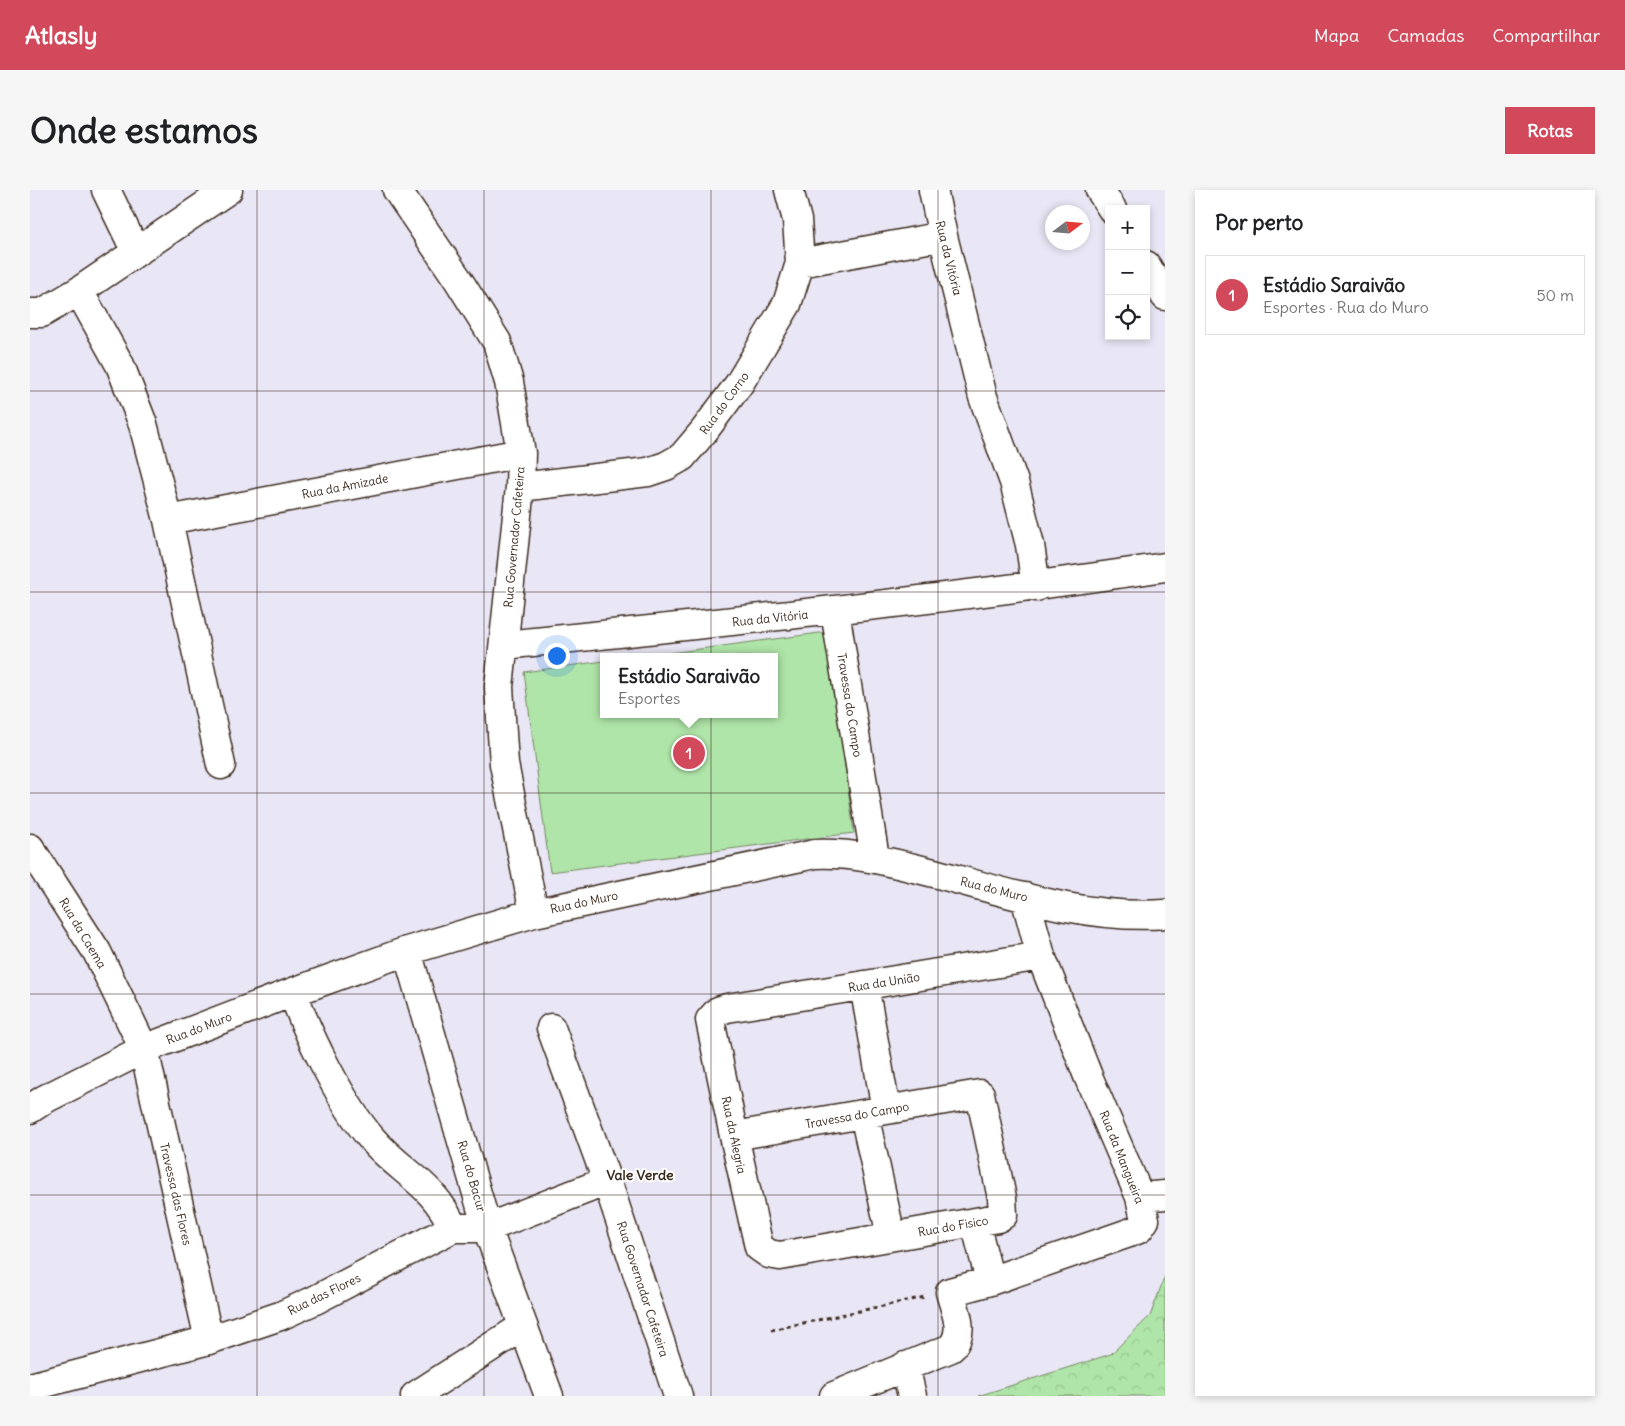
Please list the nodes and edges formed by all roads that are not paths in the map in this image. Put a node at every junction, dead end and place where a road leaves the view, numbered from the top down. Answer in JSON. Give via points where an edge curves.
{"nodes":[{"id":1,"x":106,"y":190,"type":"edge"},
{"id":2,"x":228,"y":190,"type":"edge"},
{"id":3,"x":397,"y":190,"type":"edge"},
{"id":4,"x":789,"y":190,"type":"edge"},
{"id":5,"x":934,"y":190,"type":"edge"},
{"id":6,"x":1100,"y":190,"type":"edge"},
{"id":7,"x":1109,"y":205,"type":"edge"},
{"id":8,"x":943,"y":236,"type":"junction"},
{"id":9,"x":136,"y":252,"type":"junction"},
{"id":10,"x":800,"y":263,"type":"junction"},
{"id":11,"x":1150,"y":272,"type":"edge"},
{"id":12,"x":79,"y":291,"type":"junction"},
{"id":13,"x":1165,"y":296,"type":"edge"},
{"id":14,"x":36,"y":313,"type":"edge"},
{"id":15,"x":521,"y":452,"type":"junction"},
{"id":16,"x":520,"y":487,"type":"junction"},
{"id":17,"x":168,"y":520,"type":"junction"},
{"id":18,"x":1165,"y":566,"type":"edge"},
{"id":19,"x":1036,"y":586,"type":"junction"},
{"id":20,"x":835,"y":611,"type":"junction"},
{"id":21,"x":505,"y":645,"type":"junction"},
{"id":22,"x":221,"y":765,"type":"dead end"},
{"id":23,"x":30,"y":848,"type":"edge"},
{"id":24,"x":875,"y":858,"type":"junction"},
{"id":25,"x":1024,"y":897,"type":"junction"},
{"id":26,"x":534,"y":913,"type":"junction"},
{"id":27,"x":1165,"y":914,"type":"edge"},
{"id":28,"x":408,"y":951,"type":"junction"},
{"id":29,"x":1041,"y":956,"type":"junction"},
{"id":30,"x":864,"y":985,"type":"junction"},
{"id":31,"x":292,"y":992,"type":"junction"},
{"id":32,"x":727,"y":1008,"type":"joint"},
{"id":33,"x":551,"y":1028,"type":"dead end"},
{"id":34,"x":144,"y":1049,"type":"junction"},
{"id":35,"x":980,"y":1094,"type":"joint"},
{"id":36,"x":30,"y":1110,"type":"edge"},
{"id":37,"x":875,"y":1112,"type":"junction"},
{"id":38,"x":734,"y":1136,"type":"junction"},
{"id":39,"x":607,"y":1182,"type":"junction"},
{"id":40,"x":1152,"y":1196,"type":"edge"},
{"id":41,"x":975,"y":1222,"type":"junction"},
{"id":42,"x":453,"y":1228,"type":"junction"},
{"id":43,"x":487,"y":1228,"type":"junction"},
{"id":44,"x":891,"y":1236,"type":"junction"},
{"id":45,"x":780,"y":1256,"type":"joint"},
{"id":46,"x":990,"y":1282,"type":"junction"},
{"id":47,"x":522,"y":1327,"type":"junction"},
{"id":48,"x":209,"y":1340,"type":"junction"},
{"id":49,"x":905,"y":1366,"type":"junction"},
{"id":50,"x":30,"y":1386,"type":"edge"},
{"id":51,"x":415,"y":1396,"type":"edge"},
{"id":52,"x":549,"y":1396,"type":"edge"},
{"id":53,"x":678,"y":1396,"type":"edge"},
{"id":54,"x":834,"y":1396,"type":"edge"},
{"id":55,"x":912,"y":1396,"type":"edge"}],
"edges":[{"from":1,"to":9,"type":"street"},
{"from":2,"to":9,"type":"street"},
{"from":3,"to":15,"type":"street","name":"Rua Governador Cafeteira","via":[[497,342],[510,382]]},
{"from":4,"to":10,"type":"street","name":"Rua do Corno","via":[[797,220]]},
{"from":5,"to":8,"type":"street","name":"Rua da Vitória"},
{"from":6,"to":7,"type":"street"},
{"from":8,"to":10,"type":"street"},
{"from":8,"to":19,"type":"street","name":"Rua da Vitória","via":[[983,397],[1014,482],[1030,545]]},
{"from":9,"to":12,"type":"street"},
{"from":10,"to":16,"type":"street","name":"Rua do Corno","via":[[788,304],[749,368],[682,457],[648,472]]},
{"from":11,"to":13,"type":"street"},
{"from":12,"to":14,"type":"street"},
{"from":12,"to":17,"type":"street","via":[[120,365],[136,407]]},
{"from":15,"to":16,"type":"street","name":"Rua Governador Cafeteira"},
{"from":15,"to":17,"type":"street","name":"Rua da Amizade"},
{"from":16,"to":21,"type":"street","name":"Rua Governador Cafeteira"},
{"from":17,"to":22,"type":"street"},
{"from":18,"to":19,"type":"street","name":"Rua da Vitória"},
{"from":19,"to":20,"type":"street","name":"Rua da Vitória"},
{"from":20,"to":21,"type":"street","name":"Rua da Vitória"},
{"from":20,"to":24,"type":"street","name":"Travessa do Campo"},
{"from":21,"to":26,"type":"street","name":"Rua Governador Cafeteira","via":[[499,687],[504,764]]},
{"from":23,"to":34,"type":"street","name":"Rua da Caema","via":[[97,952]]},
{"from":24,"to":25,"type":"street","name":"Rua do Muro"},
{"from":24,"to":26,"type":"street","name":"Rua do Muro","via":[[840,852],[814,854]]},
{"from":25,"to":27,"type":"street","name":"Rua do Muro","via":[[1142,916]]},
{"from":25,"to":29,"type":"street","name":"Rua da Mangueira"},
{"from":26,"to":28,"type":"street","name":"Rua do Muro"},
{"from":28,"to":31,"type":"street","name":"Rua do Muro"},
{"from":28,"to":43,"type":"street","name":"Rua do Bacur"},
{"from":29,"to":30,"type":"street","name":"Rua da União"},
{"from":29,"to":40,"type":"street","name":"Rua da Mangueira","via":[[1088,1076]]},
{"from":30,"to":32,"type":"street","name":"Rua da União"},
{"from":30,"to":37,"type":"street"},
{"from":31,"to":34,"type":"street","name":"Rua do Muro"},
{"from":31,"to":42,"type":"street","via":[[343,1096],[371,1139],[434,1194]]},
{"from":32,"to":38,"type":"street","name":"Rua da Alegria","via":[[710,1020]]},
{"from":33,"to":39,"type":"street"},
{"from":34,"to":36,"type":"street","name":"Rua do Muro","via":[[45,1099]]},
{"from":34,"to":48,"type":"street","name":"Travessa das Flores"},
{"from":35,"to":37,"type":"street","name":"Travessa do Campo"},
{"from":35,"to":41,"type":"street","name":"Rua do Fisico","via":[[1003,1215]]},
{"from":37,"to":38,"type":"street","name":"Travessa do Campo"},
{"from":37,"to":44,"type":"street"},
{"from":38,"to":45,"type":"street","name":"Rua da Alegria","via":[[760,1247],[769,1254]]},
{"from":39,"to":43,"type":"street","name":"Rua das Flores"},
{"from":39,"to":53,"type":"street","name":"Rua Governador Cafeteira"},
{"from":40,"to":46,"type":"street","name":"Rua da Mangueira","via":[[1139,1229]]},
{"from":41,"to":44,"type":"street","name":"Rua do Fisico"},
{"from":41,"to":46,"type":"street"},
{"from":42,"to":43,"type":"street","name":"Rua das Flores"},
{"from":42,"to":48,"type":"street","name":"Rua das Flores","via":[[315,1300],[280,1316]]},
{"from":43,"to":47,"type":"street","name":"Rua do Bacur"},
{"from":44,"to":45,"type":"street","name":"Rua do Fisico"},
{"from":46,"to":49,"type":"street","name":"Rua da Mangueira","via":[[950,1292],[959,1326],[957,1342],[951,1348]]},
{"from":47,"to":51,"type":"street"},
{"from":47,"to":52,"type":"street","name":"Rua do Bacur"},
{"from":48,"to":50,"type":"street","name":"Rua das Flores"},
{"from":49,"to":54,"type":"street"},
{"from":49,"to":55,"type":"street"}]}
